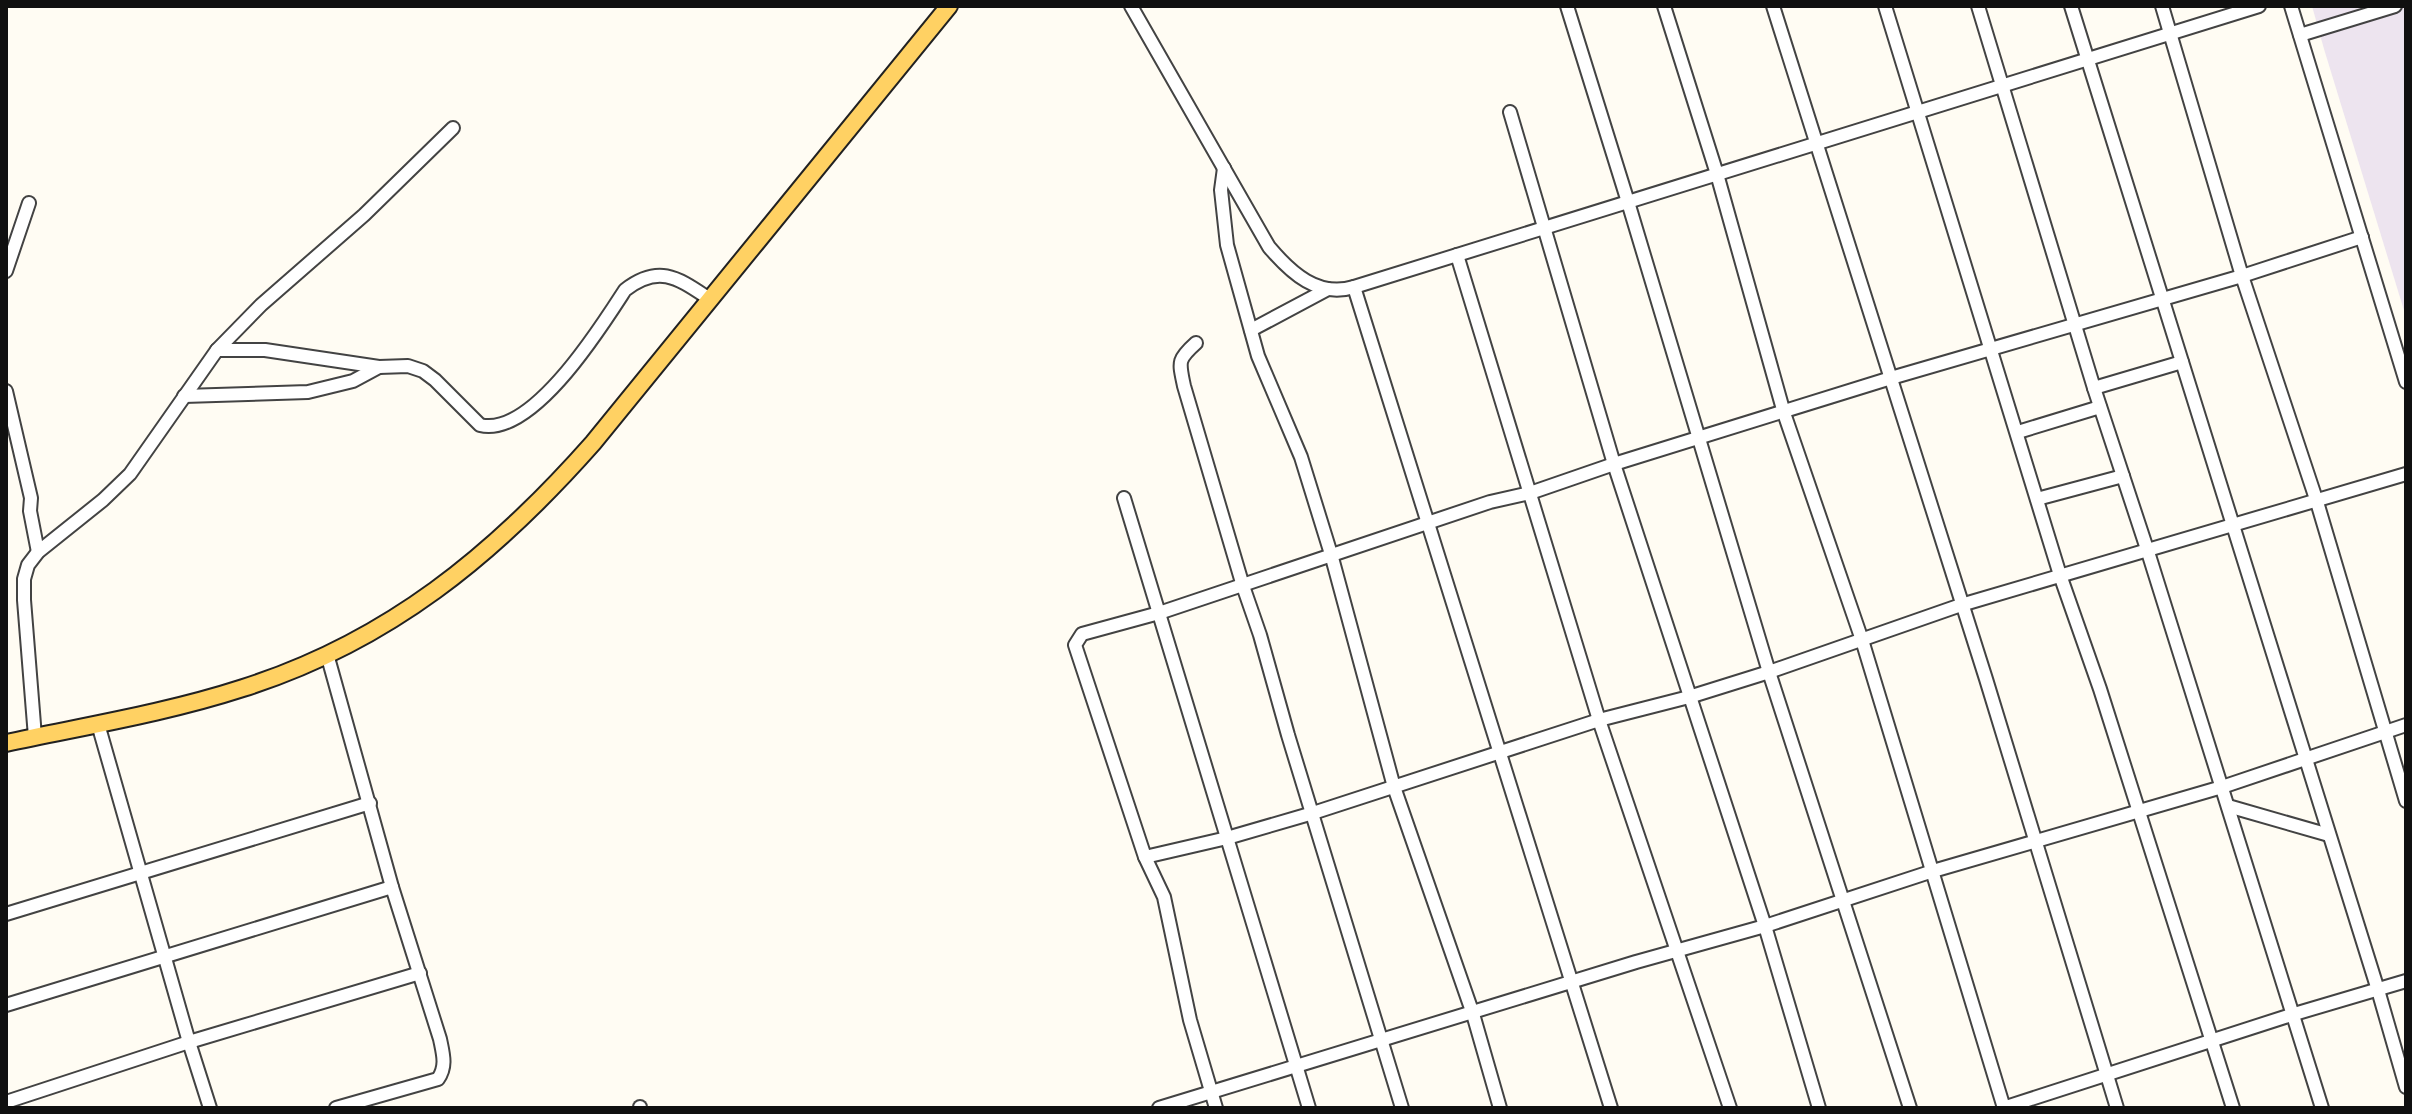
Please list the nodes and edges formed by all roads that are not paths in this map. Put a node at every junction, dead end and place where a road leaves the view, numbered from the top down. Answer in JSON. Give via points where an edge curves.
{"nodes":[{"id":1,"x":949,"y":6,"type":"edge"},
{"id":2,"x":1131,"y":6,"type":"edge"},
{"id":3,"x":1567,"y":6,"type":"edge"},
{"id":4,"x":1664,"y":6,"type":"edge"},
{"id":5,"x":1773,"y":6,"type":"edge"},
{"id":6,"x":1885,"y":6,"type":"edge"},
{"id":7,"x":1978,"y":6,"type":"edge"},
{"id":8,"x":2071,"y":6,"type":"edge"},
{"id":9,"x":2162,"y":6,"type":"edge"},
{"id":10,"x":2259,"y":6,"type":"edge"},
{"id":11,"x":2291,"y":6,"type":"edge"},
{"id":12,"x":2395,"y":6,"type":"edge"},
{"id":13,"x":2170,"y":34,"type":"junction"},
{"id":14,"x":2300,"y":35,"type":"junction"},
{"id":15,"x":2087,"y":59,"type":"junction"},
{"id":16,"x":2001,"y":86,"type":"junction"},
{"id":17,"x":1510,"y":112,"type":"dead end"},
{"id":18,"x":1918,"y":112,"type":"junction"},
{"id":19,"x":453,"y":128,"type":"dead end"},
{"id":20,"x":1815,"y":144,"type":"junction"},
{"id":21,"x":1224,"y":168,"type":"junction"},
{"id":22,"x":1717,"y":174,"type":"junction"},
{"id":23,"x":1628,"y":202,"type":"junction"},
{"id":24,"x":29,"y":203,"type":"dead end"},
{"id":25,"x":1543,"y":228,"type":"junction"},
{"id":26,"x":2362,"y":237,"type":"junction"},
{"id":27,"x":1457,"y":255,"type":"junction"},
{"id":28,"x":6,"y":271,"type":"edge"},
{"id":29,"x":2242,"y":276,"type":"junction"},
{"id":30,"x":1354,"y":287,"type":"junction"},
{"id":31,"x":1328,"y":289,"type":"junction"},
{"id":32,"x":2162,"y":299,"type":"junction"},
{"id":33,"x":711,"y":300,"type":"junction"},
{"id":34,"x":2076,"y":326,"type":"junction"},
{"id":35,"x":1251,"y":330,"type":"junction"},
{"id":36,"x":1196,"y":343,"type":"dead end"},
{"id":37,"x":217,"y":350,"type":"junction"},
{"id":38,"x":1992,"y":350,"type":"junction"},
{"id":39,"x":2182,"y":362,"type":"junction"},
{"id":40,"x":379,"y":367,"type":"junction"},
{"id":41,"x":1891,"y":378,"type":"junction"},
{"id":42,"x":2406,"y":382,"type":"edge"},
{"id":43,"x":2094,"y":388,"type":"junction"},
{"id":44,"x":6,"y":391,"type":"edge"},
{"id":45,"x":184,"y":396,"type":"junction"},
{"id":46,"x":2100,"y":407,"type":"junction"},
{"id":47,"x":1784,"y":413,"type":"junction"},
{"id":48,"x":2018,"y":432,"type":"junction"},
{"id":49,"x":1699,"y":439,"type":"junction"},
{"id":50,"x":1614,"y":464,"type":"junction"},
{"id":51,"x":2406,"y":474,"type":"edge"},
{"id":52,"x":2123,"y":476,"type":"junction"},
{"id":53,"x":1530,"y":493,"type":"junction"},
{"id":54,"x":1124,"y":498,"type":"dead end"},
{"id":55,"x":2037,"y":499,"type":"junction"},
{"id":56,"x":2317,"y":502,"type":"junction"},
{"id":57,"x":1429,"y":522,"type":"junction"},
{"id":58,"x":2232,"y":527,"type":"junction"},
{"id":59,"x":38,"y":552,"type":"junction"},
{"id":60,"x":2148,"y":552,"type":"junction"},
{"id":61,"x":1331,"y":554,"type":"junction"},
{"id":62,"x":2060,"y":575,"type":"junction"},
{"id":63,"x":1243,"y":586,"type":"junction"},
{"id":64,"x":1961,"y":605,"type":"junction"},
{"id":65,"x":1159,"y":613,"type":"junction"},
{"id":66,"x":1862,"y":640,"type":"junction"},
{"id":67,"x":327,"y":654,"type":"junction"},
{"id":68,"x":1769,"y":672,"type":"junction"},
{"id":69,"x":1689,"y":697,"type":"junction"},
{"id":70,"x":1599,"y":720,"type":"junction"},
{"id":71,"x":98,"y":724,"type":"junction"},
{"id":72,"x":2406,"y":725,"type":"edge"},
{"id":73,"x":2384,"y":732,"type":"junction"},
{"id":74,"x":35,"y":737,"type":"junction"},
{"id":75,"x":6,"y":743,"type":"edge"},
{"id":76,"x":1500,"y":750,"type":"junction"},
{"id":77,"x":2305,"y":758,"type":"junction"},
{"id":78,"x":1394,"y":787,"type":"junction"},
{"id":79,"x":2222,"y":787,"type":"junction"},
{"id":80,"x":2406,"y":801,"type":"edge"},
{"id":81,"x":370,"y":803,"type":"junction"},
{"id":82,"x":2228,"y":806,"type":"junction"},
{"id":83,"x":2140,"y":812,"type":"junction"},
{"id":84,"x":1313,"y":813,"type":"junction"},
{"id":85,"x":2329,"y":835,"type":"junction"},
{"id":86,"x":1227,"y":838,"type":"junction"},
{"id":87,"x":2035,"y":842,"type":"junction"},
{"id":88,"x":1145,"y":857,"type":"junction"},
{"id":89,"x":1933,"y":871,"type":"junction"},
{"id":90,"x":140,"y":873,"type":"junction"},
{"id":91,"x":392,"y":887,"type":"junction"},
{"id":92,"x":1843,"y":901,"type":"junction"},
{"id":93,"x":6,"y":914,"type":"edge"},
{"id":94,"x":1765,"y":926,"type":"junction"},
{"id":95,"x":1678,"y":951,"type":"junction"},
{"id":96,"x":165,"y":957,"type":"junction"},
{"id":97,"x":420,"y":973,"type":"junction"},
{"id":98,"x":2406,"y":981,"type":"edge"},
{"id":99,"x":1572,"y":982,"type":"junction"},
{"id":100,"x":2378,"y":990,"type":"junction"},
{"id":101,"x":6,"y":1005,"type":"edge"},
{"id":102,"x":1473,"y":1014,"type":"junction"},
{"id":103,"x":2291,"y":1015,"type":"junction"},
{"id":104,"x":1380,"y":1039,"type":"junction"},
{"id":105,"x":2213,"y":1040,"type":"junction"},
{"id":106,"x":189,"y":1042,"type":"junction"},
{"id":107,"x":1296,"y":1064,"type":"junction"},
{"id":108,"x":2107,"y":1076,"type":"junction"},
{"id":109,"x":2406,"y":1087,"type":"edge"},
{"id":110,"x":1211,"y":1092,"type":"junction"},
{"id":111,"x":6,"y":1102,"type":"edge"},
{"id":112,"x":210,"y":1108,"type":"edge"},
{"id":113,"x":336,"y":1108,"type":"edge"},
{"id":114,"x":1159,"y":1108,"type":"edge"},
{"id":115,"x":1216,"y":1108,"type":"edge"},
{"id":116,"x":1309,"y":1108,"type":"edge"},
{"id":117,"x":1402,"y":1108,"type":"edge"},
{"id":118,"x":1500,"y":1108,"type":"edge"},
{"id":119,"x":1611,"y":1108,"type":"edge"},
{"id":120,"x":1730,"y":1108,"type":"edge"},
{"id":121,"x":1819,"y":1108,"type":"edge"},
{"id":122,"x":1910,"y":1108,"type":"edge"},
{"id":123,"x":2004,"y":1108,"type":"edge"},
{"id":124,"x":2117,"y":1108,"type":"edge"},
{"id":125,"x":2233,"y":1108,"type":"edge"},
{"id":126,"x":2322,"y":1108,"type":"edge"}],
"edges":[{"from":1,"to":33,"type":"main road"},
{"from":2,"to":21,"type":"street"},
{"from":3,"to":23,"type":"street"},
{"from":4,"to":22,"type":"street"},
{"from":5,"to":20,"type":"street"},
{"from":6,"to":18,"type":"street"},
{"from":7,"to":16,"type":"street"},
{"from":8,"to":15,"type":"street"},
{"from":9,"to":13,"type":"street"},
{"from":10,"to":13,"type":"street"},
{"from":11,"to":14,"type":"street"},
{"from":12,"to":14,"type":"street"},
{"from":13,"to":15,"type":"street"},
{"from":13,"to":29,"type":"street"},
{"from":14,"to":26,"type":"street"},
{"from":15,"to":16,"type":"street"},
{"from":15,"to":32,"type":"street"},
{"from":16,"to":18,"type":"street"},
{"from":16,"to":34,"type":"street"},
{"from":17,"to":25,"type":"street"},
{"from":18,"to":20,"type":"street"},
{"from":18,"to":38,"type":"street"},
{"from":19,"to":37,"type":"street"},
{"from":20,"to":22,"type":"street"},
{"from":20,"to":41,"type":"street"},
{"from":21,"to":31,"type":"street","via":[[1286,267]]},
{"from":21,"to":35,"type":"street","via":[[1227,245]]},
{"from":22,"to":23,"type":"street"},
{"from":22,"to":47,"type":"street"},
{"from":23,"to":25,"type":"street"},
{"from":23,"to":49,"type":"street"},
{"from":24,"to":28,"type":"street"},
{"from":25,"to":27,"type":"street"},
{"from":25,"to":50,"type":"street"},
{"from":26,"to":29,"type":"street"},
{"from":26,"to":42,"type":"street"},
{"from":27,"to":30,"type":"street"},
{"from":27,"to":53,"type":"street"},
{"from":29,"to":32,"type":"street"},
{"from":29,"to":56,"type":"street"},
{"from":30,"to":31,"type":"street"},
{"from":30,"to":57,"type":"street"},
{"from":31,"to":35,"type":"street"},
{"from":32,"to":34,"type":"street"},
{"from":32,"to":39,"type":"street"},
{"from":33,"to":40,"type":"street","via":[[677,278],[656,276],[635,283],[565,375],[516,417],[497,426],[480,425],[423,371]]},
{"from":33,"to":67,"type":"main road","via":[[583,455],[498,542],[410,609]]},
{"from":34,"to":38,"type":"street"},
{"from":34,"to":43,"type":"street"},
{"from":35,"to":61,"type":"street","via":[[1301,457]]},
{"from":36,"to":63,"type":"street","via":[[1180,364]]},
{"from":37,"to":40,"type":"street","via":[[265,350]]},
{"from":37,"to":45,"type":"street"},
{"from":38,"to":41,"type":"street"},
{"from":38,"to":48,"type":"street"},
{"from":39,"to":43,"type":"street"},
{"from":39,"to":58,"type":"street"},
{"from":40,"to":45,"type":"street","via":[[353,381],[308,392]]},
{"from":41,"to":47,"type":"street"},
{"from":41,"to":64,"type":"street"},
{"from":43,"to":46,"type":"street"},
{"from":44,"to":59,"type":"street"},
{"from":45,"to":59,"type":"street","via":[[130,474]]},
{"from":46,"to":48,"type":"street"},
{"from":46,"to":52,"type":"street"},
{"from":47,"to":49,"type":"street"},
{"from":47,"to":66,"type":"street"},
{"from":48,"to":55,"type":"street"},
{"from":49,"to":50,"type":"street"},
{"from":49,"to":68,"type":"street"},
{"from":50,"to":53,"type":"street"},
{"from":50,"to":69,"type":"street"},
{"from":51,"to":56,"type":"street"},
{"from":52,"to":55,"type":"street"},
{"from":52,"to":60,"type":"street"},
{"from":53,"to":57,"type":"street"},
{"from":53,"to":70,"type":"street"},
{"from":54,"to":65,"type":"street"},
{"from":55,"to":62,"type":"street"},
{"from":56,"to":58,"type":"street"},
{"from":56,"to":73,"type":"street"},
{"from":57,"to":61,"type":"street"},
{"from":57,"to":76,"type":"street"},
{"from":58,"to":60,"type":"street"},
{"from":58,"to":77,"type":"street"},
{"from":59,"to":74,"type":"street","via":[[24,579]]},
{"from":60,"to":62,"type":"street"},
{"from":60,"to":79,"type":"street"},
{"from":61,"to":63,"type":"street"},
{"from":61,"to":78,"type":"street"},
{"from":62,"to":64,"type":"street"},
{"from":62,"to":83,"type":"street"},
{"from":63,"to":65,"type":"street"},
{"from":63,"to":84,"type":"street"},
{"from":64,"to":66,"type":"street"},
{"from":64,"to":87,"type":"street"},
{"from":65,"to":86,"type":"street"},
{"from":65,"to":88,"type":"street","via":[[1082,634],[1075,645]]},
{"from":66,"to":68,"type":"street"},
{"from":66,"to":89,"type":"street"},
{"from":67,"to":71,"type":"main road","via":[[234,691]]},
{"from":67,"to":81,"type":"street"},
{"from":68,"to":69,"type":"street"},
{"from":68,"to":92,"type":"street"},
{"from":69,"to":70,"type":"street"},
{"from":69,"to":94,"type":"street"},
{"from":70,"to":76,"type":"street"},
{"from":70,"to":95,"type":"street"},
{"from":71,"to":74,"type":"main road"},
{"from":71,"to":90,"type":"street"},
{"from":72,"to":73,"type":"street"},
{"from":73,"to":77,"type":"street"},
{"from":73,"to":80,"type":"street"},
{"from":74,"to":75,"type":"main road"},
{"from":76,"to":78,"type":"street"},
{"from":76,"to":99,"type":"street"},
{"from":77,"to":79,"type":"street"},
{"from":77,"to":85,"type":"street"},
{"from":78,"to":84,"type":"street"},
{"from":78,"to":102,"type":"street"},
{"from":79,"to":82,"type":"street"},
{"from":79,"to":83,"type":"street"},
{"from":81,"to":90,"type":"street"},
{"from":81,"to":91,"type":"street"},
{"from":82,"to":85,"type":"street"},
{"from":82,"to":103,"type":"street"},
{"from":83,"to":87,"type":"street"},
{"from":83,"to":105,"type":"street"},
{"from":84,"to":86,"type":"street"},
{"from":84,"to":104,"type":"street"},
{"from":85,"to":100,"type":"street"},
{"from":86,"to":88,"type":"street"},
{"from":86,"to":107,"type":"street"},
{"from":87,"to":89,"type":"street"},
{"from":87,"to":108,"type":"street"},
{"from":88,"to":110,"type":"street","via":[[1164,897]]},
{"from":89,"to":92,"type":"street"},
{"from":89,"to":123,"type":"street"},
{"from":90,"to":93,"type":"street"},
{"from":90,"to":96,"type":"street"},
{"from":91,"to":96,"type":"street"},
{"from":91,"to":97,"type":"street"},
{"from":92,"to":94,"type":"street"},
{"from":92,"to":122,"type":"street"},
{"from":94,"to":95,"type":"street"},
{"from":94,"to":121,"type":"street"},
{"from":95,"to":99,"type":"street"},
{"from":95,"to":120,"type":"street"},
{"from":96,"to":101,"type":"street"},
{"from":96,"to":106,"type":"street"},
{"from":97,"to":106,"type":"street"},
{"from":97,"to":113,"type":"street","via":[[444,1071],[438,1079]]},
{"from":98,"to":100,"type":"street"},
{"from":99,"to":102,"type":"street"},
{"from":99,"to":119,"type":"street"},
{"from":100,"to":103,"type":"street"},
{"from":100,"to":109,"type":"street"},
{"from":102,"to":104,"type":"street"},
{"from":102,"to":118,"type":"street"},
{"from":103,"to":105,"type":"street"},
{"from":103,"to":126,"type":"street"},
{"from":104,"to":107,"type":"street"},
{"from":104,"to":117,"type":"street"},
{"from":105,"to":108,"type":"street"},
{"from":105,"to":125,"type":"street"},
{"from":106,"to":111,"type":"street"},
{"from":106,"to":112,"type":"street"},
{"from":107,"to":110,"type":"street"},
{"from":107,"to":116,"type":"street"},
{"from":108,"to":123,"type":"street"},
{"from":108,"to":124,"type":"street"},
{"from":110,"to":114,"type":"street"},
{"from":110,"to":115,"type":"street"}]}
